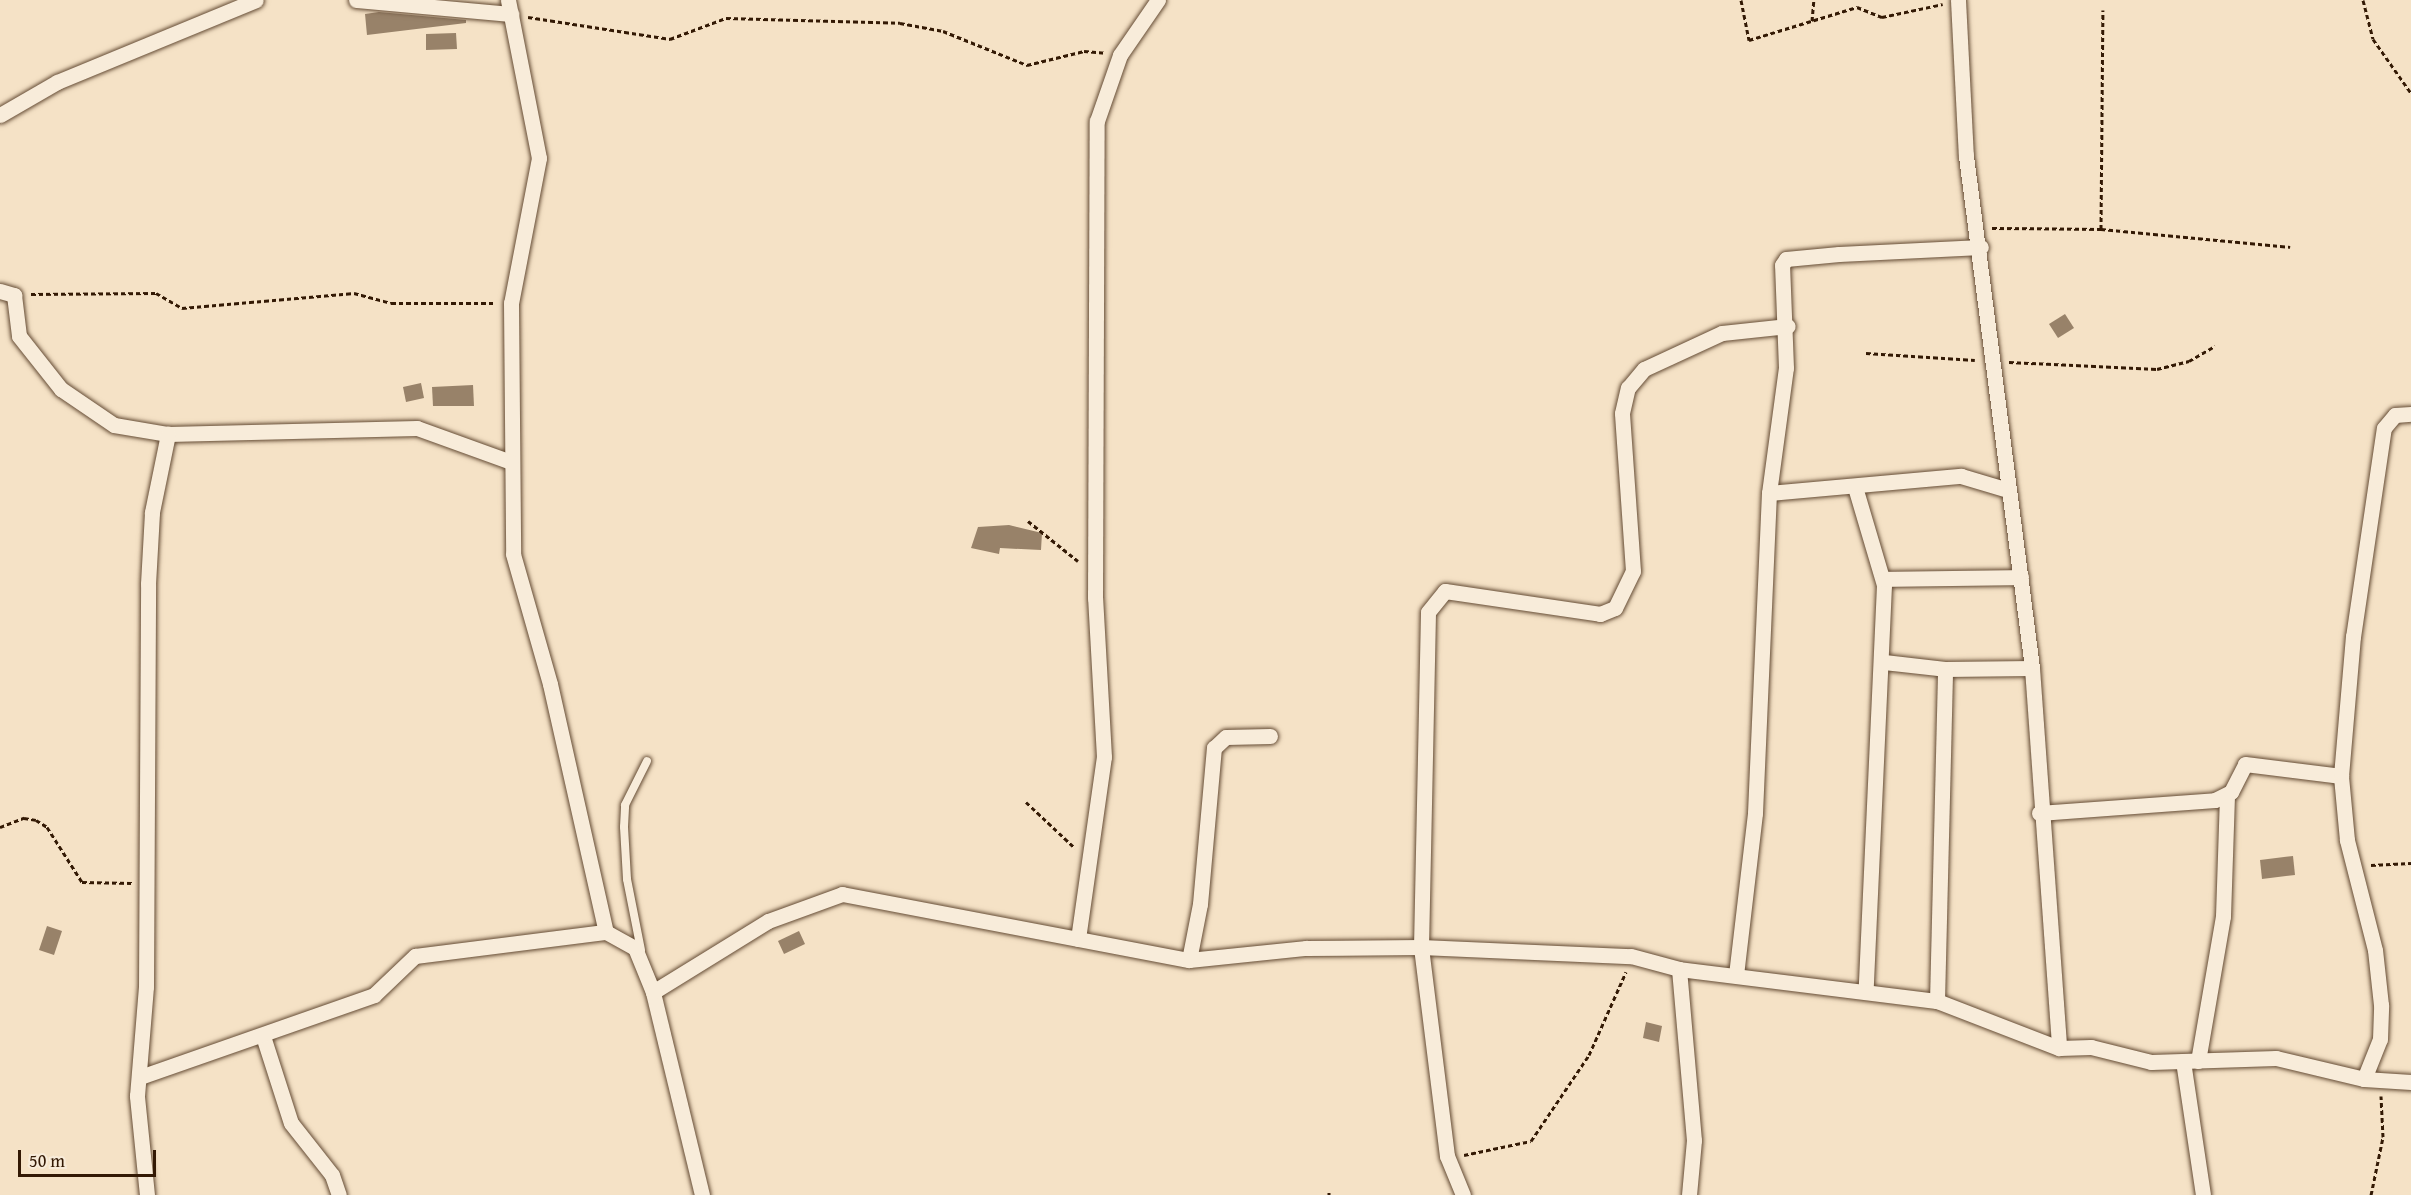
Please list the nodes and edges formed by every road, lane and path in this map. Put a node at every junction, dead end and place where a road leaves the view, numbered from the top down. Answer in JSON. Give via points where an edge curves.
{"nodes":[{"id":1,"x":256,"y":0,"type":"edge"},
{"id":2,"x":356,"y":0,"type":"edge"},
{"id":3,"x":1158,"y":0,"type":"edge"},
{"id":4,"x":1741,"y":0,"type":"edge"},
{"id":5,"x":1814,"y":0,"type":"edge"},
{"id":6,"x":2363,"y":0,"type":"edge"},
{"id":7,"x":1959,"y":5,"type":"edge"},
{"id":8,"x":509,"y":7,"type":"edge"},
{"id":9,"x":2103,"y":10,"type":"dead end"},
{"id":10,"x":1812,"y":21,"type":"junction"},
{"id":11,"x":1120,"y":56,"type":"junction"},
{"id":12,"x":2411,"y":93,"type":"edge"},
{"id":13,"x":0,"y":116,"type":"edge"},
{"id":14,"x":1979,"y":227,"type":"junction"},
{"id":15,"x":2101,"y":230,"type":"junction"},
{"id":16,"x":1980,"y":247,"type":"junction"},
{"id":17,"x":2290,"y":247,"type":"dead end"},
{"id":18,"x":7,"y":293,"type":"edge"},
{"id":19,"x":511,"y":303,"type":"junction"},
{"id":20,"x":1788,"y":326,"type":"junction"},
{"id":21,"x":2215,"y":346,"type":"dead end"},
{"id":22,"x":1866,"y":353,"type":"dead end"},
{"id":23,"x":1996,"y":361,"type":"junction"},
{"id":24,"x":2411,"y":414,"type":"edge"},
{"id":25,"x":168,"y":434,"type":"junction"},
{"id":26,"x":511,"y":462,"type":"junction"},
{"id":27,"x":1855,"y":487,"type":"junction"},
{"id":28,"x":2008,"y":490,"type":"junction"},
{"id":29,"x":1769,"y":493,"type":"junction"},
{"id":30,"x":1028,"y":521,"type":"dead end"},
{"id":31,"x":2021,"y":577,"type":"junction"},
{"id":32,"x":1883,"y":579,"type":"junction"},
{"id":33,"x":1096,"y":580,"type":"junction"},
{"id":34,"x":1884,"y":662,"type":"junction"},
{"id":35,"x":2032,"y":668,"type":"junction"},
{"id":36,"x":1945,"y":669,"type":"junction"},
{"id":37,"x":1270,"y":736,"type":"dead end"},
{"id":38,"x":647,"y":761,"type":"dead end"},
{"id":39,"x":2341,"y":776,"type":"junction"},
{"id":40,"x":2227,"y":795,"type":"junction"},
{"id":41,"x":1026,"y":802,"type":"dead end"},
{"id":42,"x":2039,"y":813,"type":"junction"},
{"id":43,"x":0,"y":827,"type":"edge"},
{"id":44,"x":1087,"y":860,"type":"junction"},
{"id":45,"x":2411,"y":863,"type":"edge"},
{"id":46,"x":2354,"y":865,"type":"junction"},
{"id":47,"x":142,"y":883,"type":"junction"},
{"id":48,"x":606,"y":932,"type":"junction"},
{"id":49,"x":1078,"y":939,"type":"junction"},
{"id":50,"x":1421,"y":947,"type":"junction"},
{"id":51,"x":1631,"y":956,"type":"junction"},
{"id":52,"x":643,"y":959,"type":"junction"},
{"id":53,"x":1189,"y":960,"type":"junction"},
{"id":54,"x":1679,"y":969,"type":"junction"},
{"id":55,"x":1736,"y":975,"type":"junction"},
{"id":56,"x":1866,"y":989,"type":"junction"},
{"id":57,"x":654,"y":992,"type":"junction"},
{"id":58,"x":1937,"y":1001,"type":"junction"},
{"id":59,"x":263,"y":1036,"type":"junction"},
{"id":60,"x":2059,"y":1048,"type":"junction"},
{"id":61,"x":2190,"y":1061,"type":"junction"},
{"id":62,"x":140,"y":1077,"type":"junction"},
{"id":63,"x":2364,"y":1079,"type":"junction"},
{"id":64,"x":2380,"y":1082,"type":"junction"},
{"id":65,"x":2411,"y":1082,"type":"edge"},
{"id":66,"x":1448,"y":1156,"type":"junction"},
{"id":67,"x":147,"y":1195,"type":"edge"},
{"id":68,"x":339,"y":1195,"type":"edge"},
{"id":69,"x":702,"y":1195,"type":"edge"},
{"id":70,"x":1463,"y":1195,"type":"edge"},
{"id":71,"x":1689,"y":1195,"type":"edge"},
{"id":72,"x":2202,"y":1195,"type":"edge"},
{"id":73,"x":2371,"y":1195,"type":"edge"}],
"edges":[{"from":1,"to":13,"type":"street","via":[[57,82]]},
{"from":2,"to":8,"type":"street"},
{"from":3,"to":11,"type":"street"},
{"from":4,"to":10,"type":"path","via":[[1748,40]]},
{"from":5,"to":10,"type":"path"},
{"from":6,"to":12,"type":"path","via":[[2373,39]]},
{"from":7,"to":10,"type":"path","via":[[1935,4],[1882,17],[1857,7]]},
{"from":7,"to":14,"type":"street","via":[[1966,156]]},
{"from":8,"to":11,"type":"path","via":[[670,39],[726,18],[900,23],[943,31],[1027,65],[1084,51]]},
{"from":8,"to":19,"type":"street","via":[[539,158]]},
{"from":9,"to":15,"type":"path"},
{"from":11,"to":33,"type":"street","via":[[1097,121]]},
{"from":14,"to":15,"type":"path"},
{"from":14,"to":16,"type":"street"},
{"from":15,"to":17,"type":"path"},
{"from":16,"to":20,"type":"street","via":[[1786,259],[1781,269]]},
{"from":16,"to":23,"type":"street"},
{"from":18,"to":19,"type":"path","via":[[151,292],[182,308],[354,293],[391,303]]},
{"from":18,"to":25,"type":"street","via":[[17,333],[61,389],[104,421]]},
{"from":19,"to":26,"type":"street"},
{"from":20,"to":29,"type":"street"},
{"from":20,"to":50,"type":"street","via":[[1722,333],[1644,369],[1628,388],[1622,412],[1633,572],[1615,608],[1600,614],[1445,591],[1432,600]]},
{"from":21,"to":23,"type":"path","via":[[2189,361],[2157,369]]},
{"from":22,"to":23,"type":"path"},
{"from":23,"to":28,"type":"street"},
{"from":24,"to":39,"type":"street","via":[[2395,415],[2384,428],[2353,637]]},
{"from":25,"to":26,"type":"street","via":[[417,428]]},
{"from":25,"to":47,"type":"street","via":[[152,512],[148,584],[150,750]]},
{"from":26,"to":48,"type":"street","via":[[513,554],[550,684]]},
{"from":27,"to":28,"type":"street","via":[[1961,476]]},
{"from":27,"to":29,"type":"street"},
{"from":27,"to":32,"type":"street"},
{"from":28,"to":31,"type":"street"},
{"from":29,"to":55,"type":"street","via":[[1755,813]]},
{"from":30,"to":33,"type":"path"},
{"from":31,"to":32,"type":"street"},
{"from":31,"to":35,"type":"street"},
{"from":32,"to":34,"type":"street"},
{"from":33,"to":44,"type":"street","via":[[1104,757]]},
{"from":34,"to":36,"type":"street"},
{"from":34,"to":56,"type":"street"},
{"from":35,"to":36,"type":"street"},
{"from":35,"to":42,"type":"street"},
{"from":36,"to":58,"type":"street"},
{"from":37,"to":53,"type":"street","via":[[1226,737],[1214,748]]},
{"from":38,"to":52,"type":"lane","via":[[625,805],[624,827],[627,879]]},
{"from":39,"to":40,"type":"street","via":[[2246,764]]},
{"from":39,"to":46,"type":"street"},
{"from":40,"to":42,"type":"street"},
{"from":40,"to":61,"type":"street","via":[[2223,916]]},
{"from":41,"to":44,"type":"path"},
{"from":42,"to":60,"type":"street"},
{"from":43,"to":47,"type":"path","via":[[24,818],[47,827],[82,882]]},
{"from":44,"to":49,"type":"street"},
{"from":45,"to":46,"type":"path"},
{"from":46,"to":63,"type":"street","via":[[2375,950],[2381,1005],[2380,1039]]},
{"from":47,"to":62,"type":"street","via":[[146,987]]},
{"from":48,"to":52,"type":"street","via":[[628,941]]},
{"from":48,"to":59,"type":"street","via":[[415,956],[377,994]]},
{"from":49,"to":53,"type":"street"},
{"from":49,"to":57,"type":"street","via":[[855,894],[830,896],[724,944]]},
{"from":50,"to":51,"type":"street"},
{"from":50,"to":53,"type":"street","via":[[1306,948]]},
{"from":50,"to":66,"type":"street"},
{"from":51,"to":54,"type":"street"},
{"from":51,"to":66,"type":"path","via":[[1622,988],[1588,1055],[1531,1142],[1499,1151]]},
{"from":52,"to":57,"type":"street"},
{"from":54,"to":55,"type":"street"},
{"from":54,"to":71,"type":"street","via":[[1694,1140]]},
{"from":55,"to":56,"type":"street"},
{"from":56,"to":58,"type":"street"},
{"from":57,"to":69,"type":"street"},
{"from":58,"to":60,"type":"street"},
{"from":59,"to":62,"type":"street"},
{"from":59,"to":68,"type":"street","via":[[291,1123],[332,1175]]},
{"from":60,"to":61,"type":"street","via":[[2091,1047],[2151,1062]]},
{"from":61,"to":63,"type":"street","via":[[2276,1058]]},
{"from":61,"to":72,"type":"street"},
{"from":62,"to":67,"type":"street","via":[[138,1133]]},
{"from":63,"to":64,"type":"street"},
{"from":64,"to":65,"type":"street"},
{"from":64,"to":73,"type":"path","via":[[2383,1137]]},
{"from":66,"to":70,"type":"street"}]}
